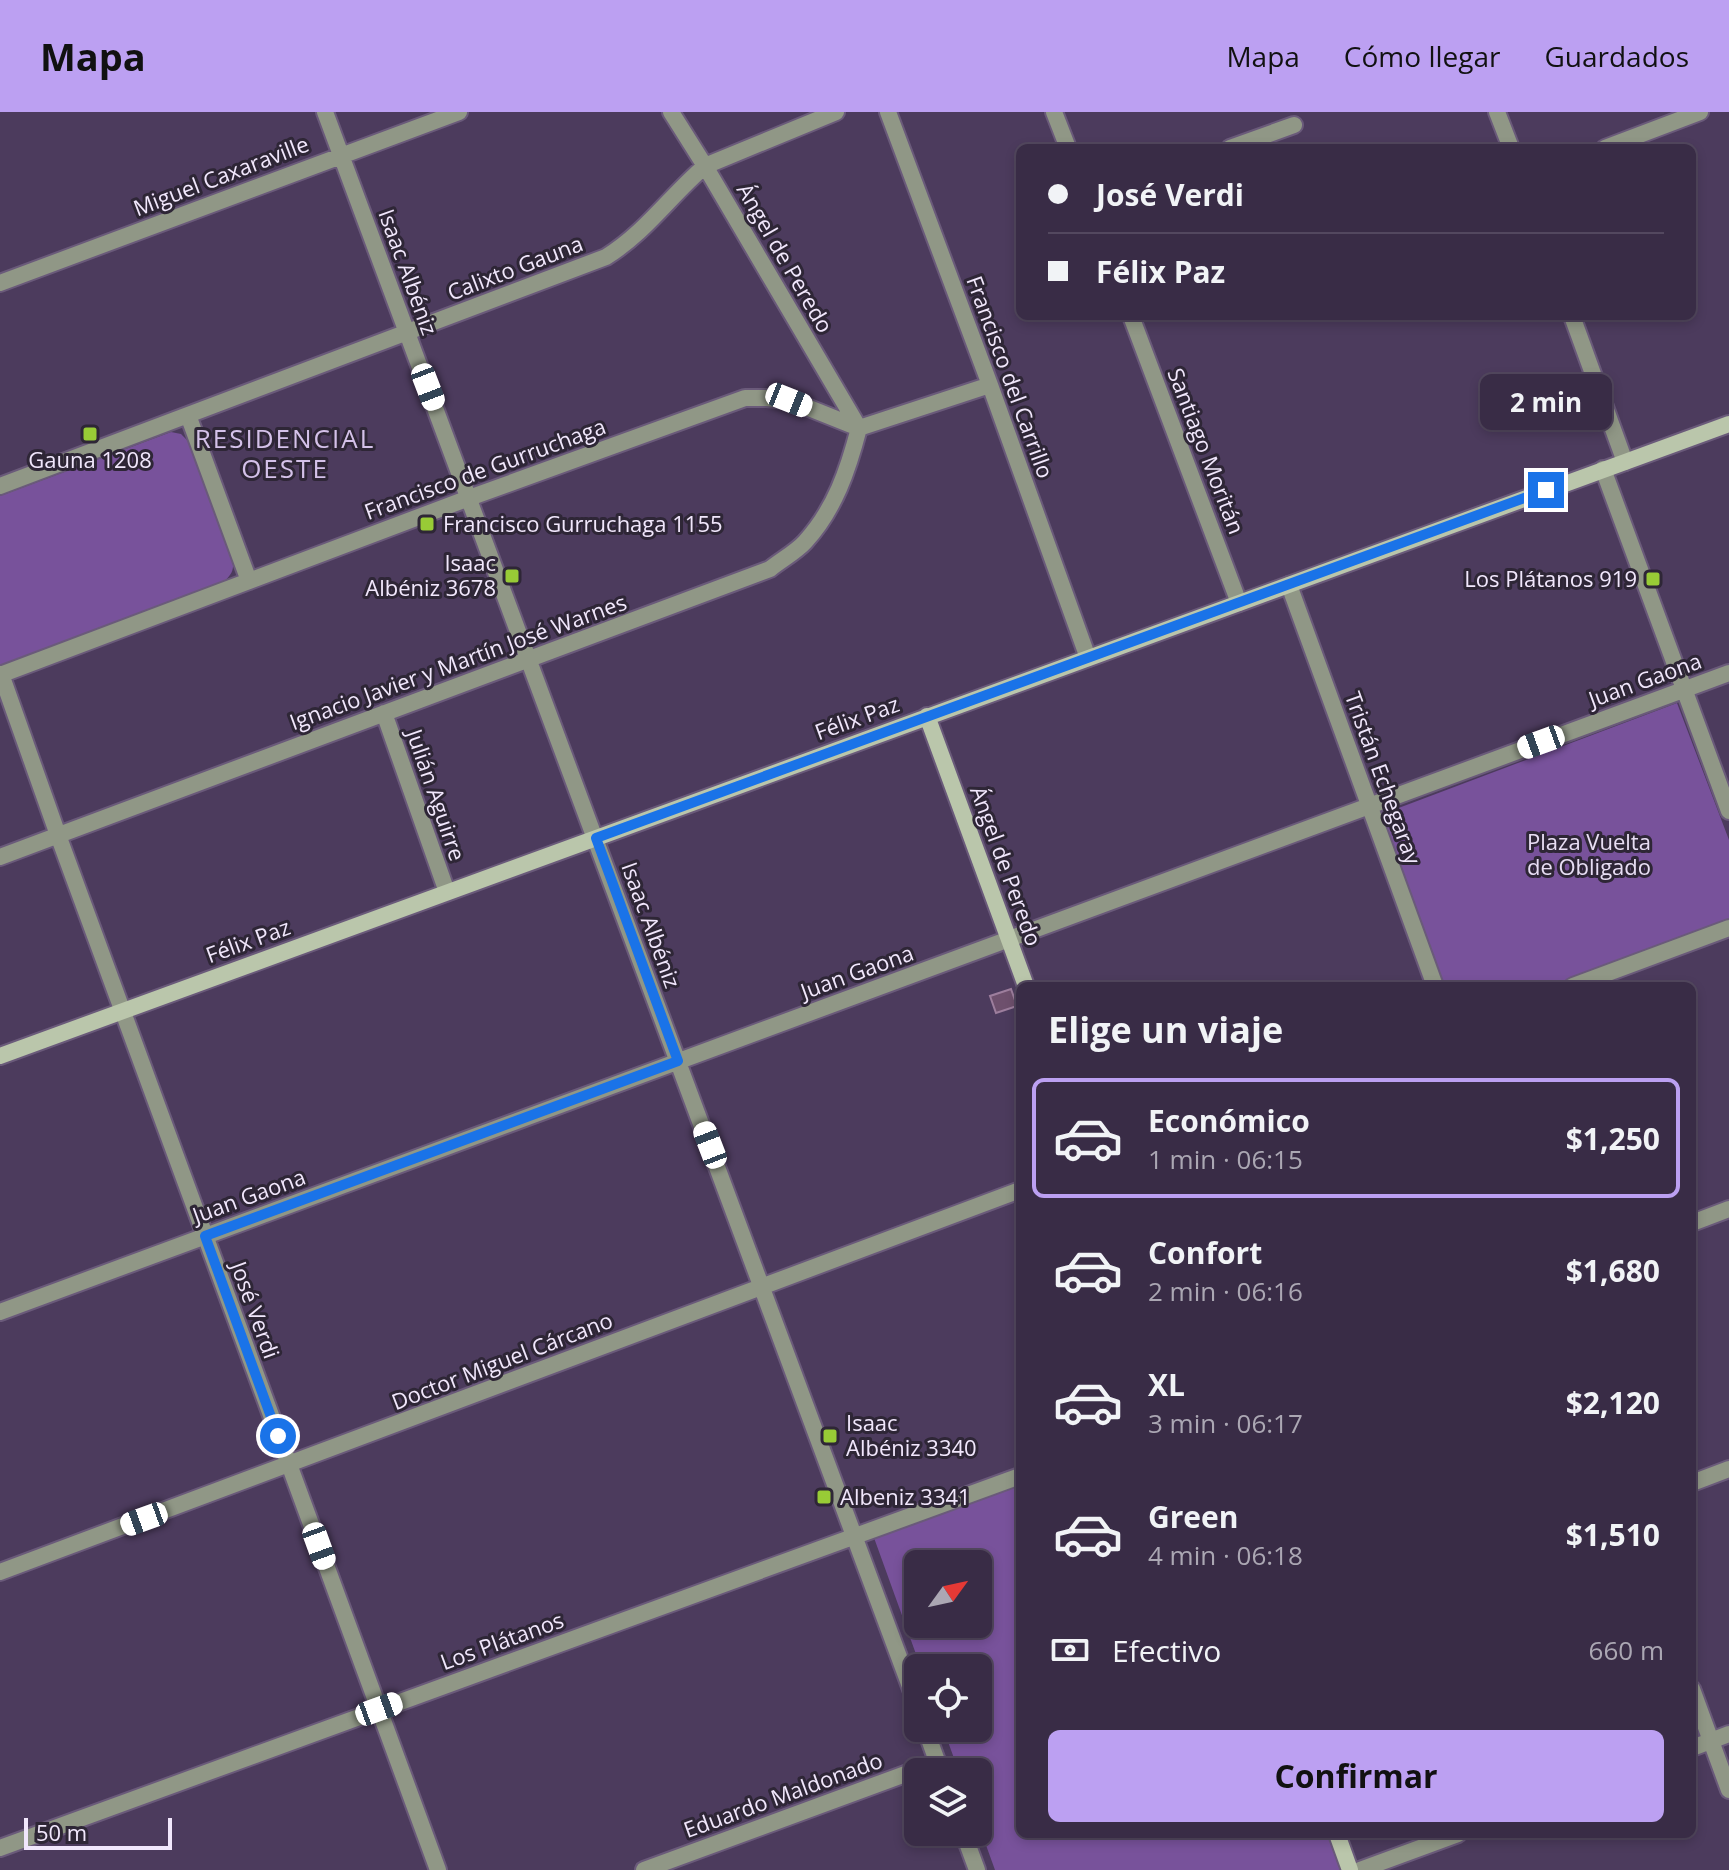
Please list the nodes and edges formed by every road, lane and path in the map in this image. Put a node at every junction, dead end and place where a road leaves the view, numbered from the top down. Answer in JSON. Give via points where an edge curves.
{"nodes":[{"id":1,"x":325,"y":112,"type":"edge"},
{"id":2,"x":459,"y":112,"type":"edge"},
{"id":3,"x":671,"y":112,"type":"edge"},
{"id":4,"x":836,"y":112,"type":"edge"},
{"id":5,"x":888,"y":112,"type":"edge"},
{"id":6,"x":1054,"y":112,"type":"edge"},
{"id":7,"x":1497,"y":112,"type":"edge"},
{"id":8,"x":1700,"y":112,"type":"edge"},
{"id":9,"x":1294,"y":125,"type":"dead end"},
{"id":10,"x":1066,"y":144,"type":"edge"},
{"id":11,"x":1241,"y":144,"type":"edge"},
{"id":12,"x":1509,"y":144,"type":"edge"},
{"id":13,"x":1616,"y":144,"type":"edge"},
{"id":14,"x":341,"y":155,"type":"junction"},
{"id":15,"x":705,"y":166,"type":"junction"},
{"id":16,"x":0,"y":283,"type":"edge"},
{"id":17,"x":1133,"y":320,"type":"edge"},
{"id":18,"x":1573,"y":320,"type":"edge"},
{"id":19,"x":407,"y":332,"type":"junction"},
{"id":20,"x":990,"y":385,"type":"junction"},
{"id":21,"x":188,"y":415,"type":"junction"},
{"id":22,"x":1729,"y":424,"type":"edge"},
{"id":23,"x":859,"y":428,"type":"junction"},
{"id":24,"x":1625,"y":462,"type":"junction"},
{"id":25,"x":1603,"y":469,"type":"junction"},
{"id":26,"x":0,"y":486,"type":"edge"},
{"id":27,"x":469,"y":498,"type":"junction"},
{"id":28,"x":249,"y":581,"type":"junction"},
{"id":29,"x":1289,"y":585,"type":"junction"},
{"id":30,"x":1239,"y":603,"type":"junction"},
{"id":31,"x":1088,"y":658,"type":"junction"},
{"id":32,"x":529,"y":659,"type":"junction"},
{"id":33,"x":1729,"y":673,"type":"edge"},
{"id":34,"x":0,"y":675,"type":"edge"},
{"id":35,"x":1684,"y":689,"type":"junction"},
{"id":36,"x":384,"y":713,"type":"junction"},
{"id":37,"x":927,"y":716,"type":"junction"},
{"id":38,"x":1369,"y":806,"type":"junction"},
{"id":39,"x":1729,"y":811,"type":"edge"},
{"id":40,"x":58,"y":835,"type":"junction"},
{"id":41,"x":596,"y":838,"type":"junction"},
{"id":42,"x":0,"y":857,"type":"edge"},
{"id":43,"x":447,"y":892,"type":"junction"},
{"id":44,"x":1729,"y":928,"type":"edge"},
{"id":45,"x":1009,"y":939,"type":"junction"},
{"id":46,"x":1025,"y":982,"type":"edge"},
{"id":47,"x":1434,"y":982,"type":"edge"},
{"id":48,"x":1584,"y":982,"type":"edge"},
{"id":49,"x":123,"y":1011,"type":"junction"},
{"id":50,"x":0,"y":1056,"type":"edge"},
{"id":51,"x":678,"y":1061,"type":"junction"},
{"id":52,"x":1016,"y":1191,"type":"edge"},
{"id":53,"x":1729,"y":1209,"type":"edge"},
{"id":54,"x":1696,"y":1221,"type":"edge"},
{"id":55,"x":205,"y":1236,"type":"junction"},
{"id":56,"x":762,"y":1286,"type":"junction"},
{"id":57,"x":0,"y":1312,"type":"edge"},
{"id":58,"x":289,"y":1465,"type":"junction"},
{"id":59,"x":1729,"y":1469,"type":"edge"},
{"id":60,"x":1016,"y":1477,"type":"edge"},
{"id":61,"x":1696,"y":1481,"type":"edge"},
{"id":62,"x":855,"y":1536,"type":"junction"},
{"id":63,"x":0,"y":1572,"type":"edge"},
{"id":64,"x":904,"y":1670,"type":"edge"},
{"id":65,"x":1696,"y":1700,"type":"edge"},
{"id":66,"x":379,"y":1709,"type":"junction"},
{"id":67,"x":1729,"y":1734,"type":"edge"},
{"id":68,"x":1711,"y":1741,"type":"junction"},
{"id":69,"x":1696,"y":1747,"type":"edge"},
{"id":70,"x":904,"y":1779,"type":"edge"},
{"id":71,"x":1729,"y":1790,"type":"edge"},
{"id":72,"x":1338,"y":1838,"type":"edge"},
{"id":73,"x":1447,"y":1838,"type":"edge"},
{"id":74,"x":968,"y":1846,"type":"edge"},
{"id":75,"x":0,"y":1848,"type":"edge"},
{"id":76,"x":438,"y":1870,"type":"edge"},
{"id":77,"x":644,"y":1870,"type":"edge"},
{"id":78,"x":977,"y":1870,"type":"edge"},
{"id":79,"x":1350,"y":1870,"type":"edge"},
{"id":80,"x":1360,"y":1870,"type":"edge"}],
"edges":[{"from":1,"to":14,"type":"street","name":"Isaac Albéniz"},
{"from":2,"to":14,"type":"street","name":"Miguel Caxaraville"},
{"from":3,"to":15,"type":"street","name":"Ángel de Peredo"},
{"from":4,"to":15,"type":"street","name":"Calixto Gauna"},
{"from":5,"to":20,"type":"street","name":"Francisco del Carrillo"},
{"from":6,"to":10,"type":"street"},
{"from":7,"to":12,"type":"street"},
{"from":8,"to":13,"type":"street"},
{"from":9,"to":11,"type":"street"},
{"from":14,"to":16,"type":"street","name":"Miguel Caxaraville"},
{"from":14,"to":19,"type":"street","name":"Isaac Albéniz"},
{"from":15,"to":19,"type":"street","name":"Calixto Gauna","via":[[637,236],[606,257]]},
{"from":15,"to":23,"type":"street","name":"Ángel de Peredo"},
{"from":17,"to":30,"type":"street","name":"Santiago Moritán"},
{"from":18,"to":24,"type":"street"},
{"from":19,"to":21,"type":"street","name":"Calixto Gauna"},
{"from":19,"to":27,"type":"street","name":"Isaac Albéniz"},
{"from":20,"to":23,"type":"street"},
{"from":20,"to":31,"type":"street","name":"Francisco del Carrillo"},
{"from":21,"to":26,"type":"street","name":"Calixto Gauna"},
{"from":21,"to":28,"type":"street"},
{"from":22,"to":24,"type":"main road","name":"Félix Paz"},
{"from":23,"to":27,"type":"street","name":"Francisco de Gurruchaga","via":[[789,400],[745,398]]},
{"from":23,"to":32,"type":"street","name":"Ignacio Javier y Martín José Warnes","via":[[841,488],[823,520],[803,544],[770,569]]},
{"from":24,"to":25,"type":"main road","name":"Félix Paz"},
{"from":25,"to":29,"type":"main road","name":"Félix Paz"},
{"from":25,"to":35,"type":"street"},
{"from":27,"to":28,"type":"street","name":"Francisco de Gurruchaga"},
{"from":27,"to":32,"type":"street","name":"Isaac Albéniz"},
{"from":28,"to":34,"type":"street","name":"Francisco de Gurruchaga"},
{"from":29,"to":30,"type":"main road","name":"Félix Paz"},
{"from":29,"to":38,"type":"street","name":"Tristán Echegaray"},
{"from":30,"to":31,"type":"main road","name":"Félix Paz"},
{"from":31,"to":37,"type":"main road","name":"Félix Paz"},
{"from":32,"to":36,"type":"street","name":"Ignacio Javier y Martín José Warnes"},
{"from":32,"to":41,"type":"street","name":"Isaac Albéniz"},
{"from":33,"to":35,"type":"street","name":"Juan Gaona"},
{"from":34,"to":40,"type":"street","name":"José Verdi"},
{"from":35,"to":38,"type":"street","name":"Juan Gaona"},
{"from":35,"to":39,"type":"street"},
{"from":36,"to":40,"type":"street","name":"Ignacio Javier y Martín José Warnes"},
{"from":36,"to":43,"type":"street","name":"Julián Aguirre"},
{"from":37,"to":41,"type":"main road","name":"Félix Paz"},
{"from":37,"to":45,"type":"main road","name":"Ángel de Peredo"},
{"from":38,"to":45,"type":"street","name":"Juan Gaona"},
{"from":38,"to":47,"type":"street","name":"Tristán Echegaray"},
{"from":40,"to":42,"type":"street","name":"Ignacio Javier y Martín José Warnes"},
{"from":40,"to":49,"type":"street","name":"José Verdi"},
{"from":41,"to":43,"type":"main road","name":"Félix Paz"},
{"from":41,"to":51,"type":"street","name":"Isaac Albéniz"},
{"from":43,"to":49,"type":"main road","name":"Félix Paz"},
{"from":44,"to":48,"type":"street"},
{"from":45,"to":46,"type":"main road","name":"Ángel de Peredo"},
{"from":45,"to":51,"type":"street","name":"Juan Gaona"},
{"from":49,"to":50,"type":"main road","name":"Félix Paz"},
{"from":49,"to":55,"type":"street","name":"José Verdi"},
{"from":51,"to":55,"type":"street","name":"Juan Gaona"},
{"from":51,"to":56,"type":"street","name":"Isaac Albéniz"},
{"from":52,"to":56,"type":"street","name":"Doctor Miguel Cárcano"},
{"from":53,"to":54,"type":"street"},
{"from":55,"to":57,"type":"street","name":"Juan Gaona"},
{"from":55,"to":58,"type":"street","name":"José Verdi"},
{"from":56,"to":58,"type":"street","name":"Doctor Miguel Cárcano"},
{"from":56,"to":62,"type":"street","name":"Isaac Albéniz"},
{"from":58,"to":63,"type":"street","name":"Doctor Miguel Cárcano"},
{"from":58,"to":66,"type":"street","name":"José Verdi"},
{"from":59,"to":61,"type":"street"},
{"from":60,"to":62,"type":"street","name":"Los Plátanos"},
{"from":62,"to":64,"type":"street","name":"Isaac Albéniz"},
{"from":62,"to":66,"type":"street","name":"Los Plátanos"},
{"from":65,"to":68,"type":"street"},
{"from":66,"to":75,"type":"street","name":"Los Plátanos"},
{"from":66,"to":76,"type":"street","name":"José Verdi"},
{"from":67,"to":68,"type":"street"},
{"from":68,"to":69,"type":"street"},
{"from":68,"to":71,"type":"street"},
{"from":70,"to":77,"type":"street","name":"Eduardo Maldonado"},
{"from":72,"to":79,"type":"main road"},
{"from":73,"to":80,"type":"street"},
{"from":74,"to":78,"type":"street"}]}
